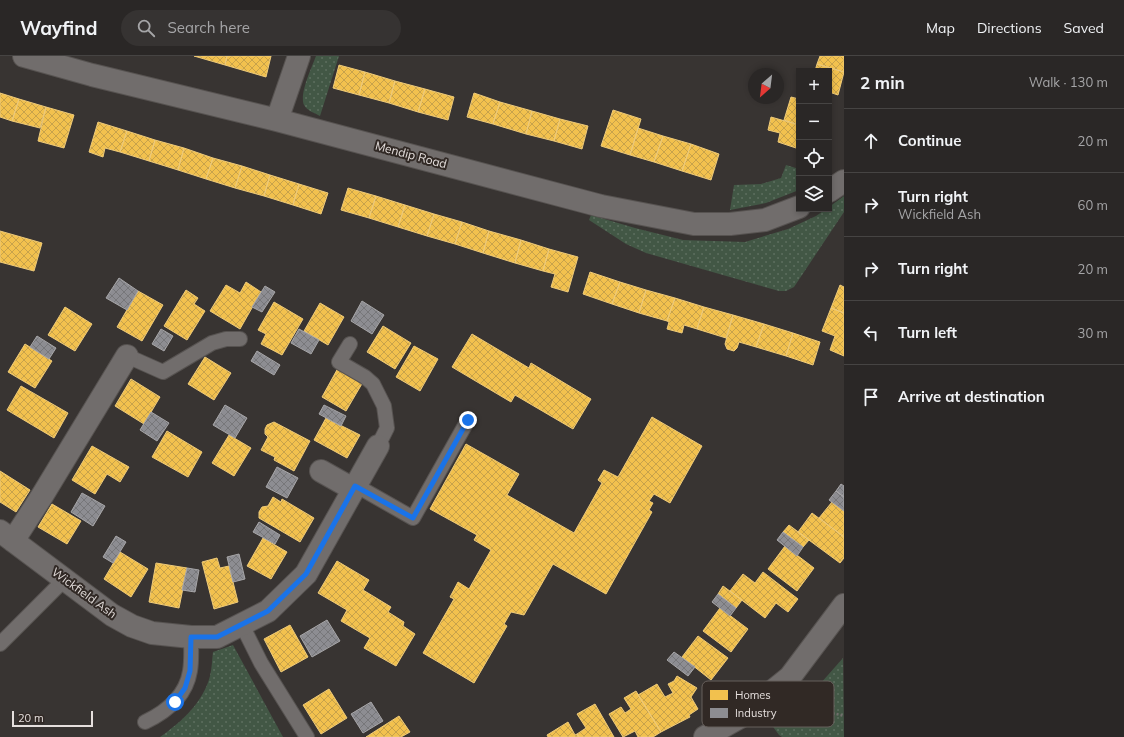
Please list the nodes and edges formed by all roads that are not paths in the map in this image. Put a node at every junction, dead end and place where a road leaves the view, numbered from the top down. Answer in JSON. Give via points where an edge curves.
{"nodes":[{"id":1,"x":24,"y":56,"type":"edge"},
{"id":2,"x":299,"y":56,"type":"edge"},
{"id":3,"x":277,"y":120,"type":"junction"},
{"id":4,"x":844,"y":182,"type":"edge"},
{"id":5,"x":832,"y":188,"type":"edge"},
{"id":6,"x":796,"y":208,"type":"edge"},
{"id":7,"x":240,"y":339,"type":"dead end"},
{"id":8,"x":350,"y":344,"type":"dead end"},
{"id":9,"x":127,"y":356,"type":"joint"},
{"id":10,"x":468,"y":420,"type":"dead end"},
{"id":11,"x":378,"y":446,"type":"joint"},
{"id":12,"x":321,"y":471,"type":"dead end"},
{"id":13,"x":354,"y":487,"type":"junction"},
{"id":14,"x":6,"y":536,"type":"edge"},
{"id":15,"x":64,"y":580,"type":"junction"},
{"id":16,"x":844,"y":606,"type":"edge"},
{"id":17,"x":242,"y":624,"type":"junction"},
{"id":18,"x":191,"y":637,"type":"junction"},
{"id":19,"x":0,"y":644,"type":"edge"},
{"id":20,"x":785,"y":681,"type":"edge"},
{"id":21,"x":145,"y":722,"type":"dead end"},
{"id":22,"x":723,"y":727,"type":"edge"},
{"id":23,"x":307,"y":737,"type":"edge"},
{"id":24,"x":705,"y":737,"type":"edge"}],
"edges":[{"from":1,"to":3,"type":"street","name":"Mendip Road"},
{"from":2,"to":3,"type":"street"},
{"from":3,"to":6,"type":"street","name":"Mendip Road","via":[[601,206],[694,224],[766,220]]},
{"from":4,"to":5,"type":"street"},
{"from":7,"to":9,"type":"lane","via":[[212,343],[163,372]]},
{"from":8,"to":11,"type":"lane","via":[[339,362],[373,384],[384,406],[387,428]]},
{"from":9,"to":14,"type":"street","name":"Wickfield Ash","via":[[42,496]]},
{"from":10,"to":13,"type":"lane","via":[[413,518]]},
{"from":11,"to":13,"type":"street","name":"Wickfield Ash"},
{"from":12,"to":13,"type":"street"},
{"from":13,"to":17,"type":"street","name":"Wickfield Ash","via":[[306,574],[268,611]]},
{"from":14,"to":15,"type":"street","name":"Wickfield Ash"},
{"from":15,"to":18,"type":"street","name":"Wickfield Ash","via":[[112,615],[132,626],[152,633]]},
{"from":15,"to":19,"type":"lane"},
{"from":16,"to":20,"type":"street"},
{"from":17,"to":18,"type":"street","name":"Wickfield Ash","via":[[217,637]]},
{"from":17,"to":23,"type":"lane","via":[[262,663]]},
{"from":18,"to":21,"type":"lane","via":[[190,671],[185,688],[175,702],[160,715]]},
{"from":22,"to":24,"type":"street"}]}
